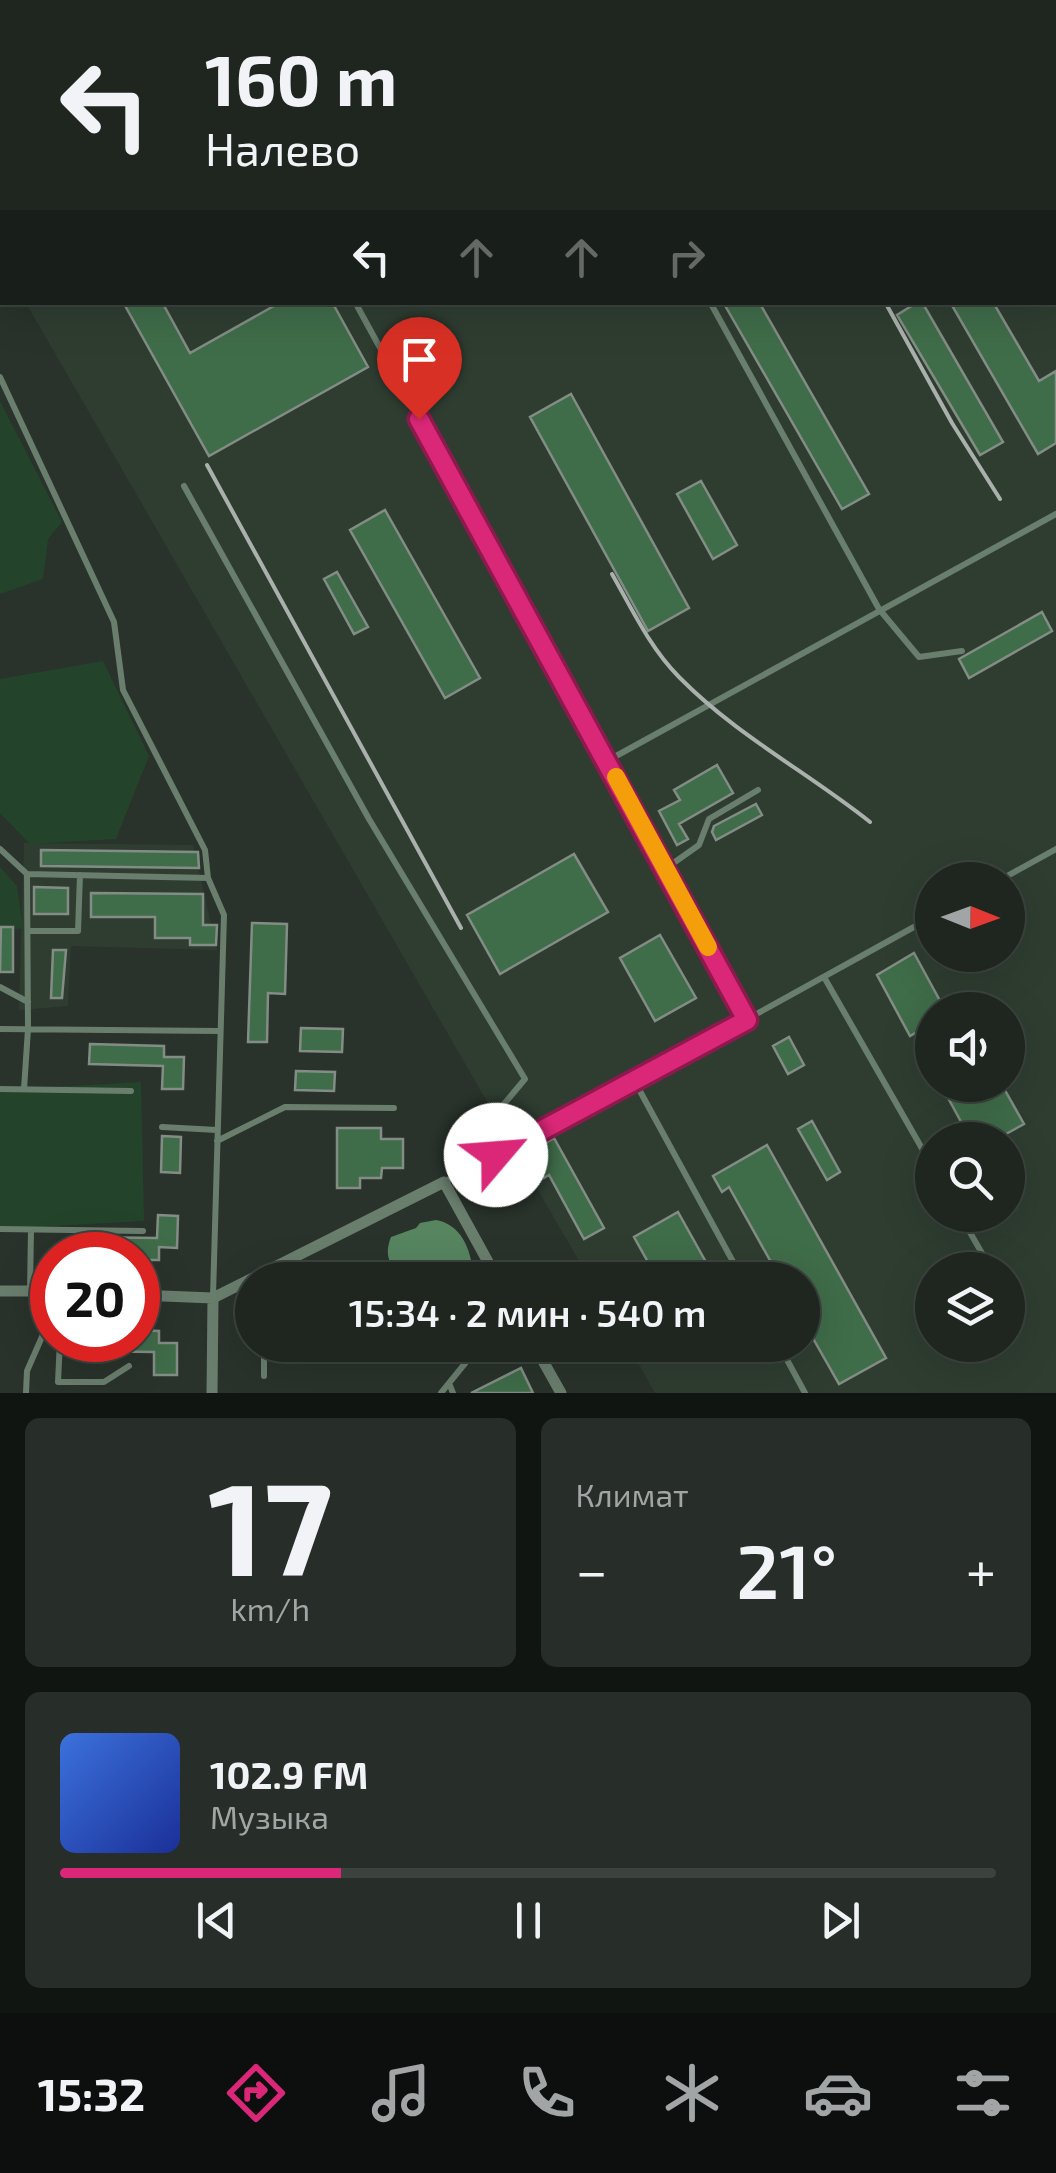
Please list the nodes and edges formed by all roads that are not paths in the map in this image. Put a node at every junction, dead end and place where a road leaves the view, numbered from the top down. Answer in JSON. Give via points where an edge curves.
{"nodes":[{"id":1,"x":357,"y":305,"type":"edge"},
{"id":2,"x":712,"y":305,"type":"edge"},
{"id":3,"x":0,"y":377,"type":"edge"},
{"id":4,"x":184,"y":486,"type":"dead end"},
{"id":5,"x":1056,"y":514,"type":"edge"},
{"id":6,"x":879,"y":609,"type":"junction"},
{"id":7,"x":962,"y":651,"type":"dead end"},
{"id":8,"x":607,"y":761,"type":"junction"},
{"id":9,"x":758,"y":790,"type":"dead end"},
{"id":10,"x":0,"y":849,"type":"edge"},
{"id":11,"x":1056,"y":849,"type":"edge"},
{"id":12,"x":1025,"y":866,"type":"edge"},
{"id":13,"x":665,"y":869,"type":"junction"},
{"id":14,"x":27,"y":874,"type":"junction"},
{"id":15,"x":80,"y":876,"type":"junction"},
{"id":16,"x":208,"y":878,"type":"junction"},
{"id":17,"x":915,"y":926,"type":"edge"},
{"id":18,"x":28,"y":931,"type":"junction"},
{"id":19,"x":824,"y":976,"type":"junction"},
{"id":20,"x":0,"y":987,"type":"edge"},
{"id":21,"x":28,"y":1002,"type":"junction"},
{"id":22,"x":747,"y":1020,"type":"junction"},
{"id":23,"x":0,"y":1029,"type":"edge"},
{"id":24,"x":28,"y":1029,"type":"junction"},
{"id":25,"x":218,"y":1031,"type":"junction"},
{"id":26,"x":635,"y":1082,"type":"junction"},
{"id":27,"x":0,"y":1088,"type":"edge"},
{"id":28,"x":24,"y":1088,"type":"junction"},
{"id":29,"x":131,"y":1091,"type":"dead end"},
{"id":30,"x":394,"y":1108,"type":"dead end"},
{"id":31,"x":162,"y":1127,"type":"dead end"},
{"id":32,"x":217,"y":1130,"type":"junction"},
{"id":33,"x":915,"y":1136,"type":"edge"},
{"id":34,"x":217,"y":1141,"type":"junction"},
{"id":35,"x":496,"y":1155,"type":"junction"},
{"id":36,"x":444,"y":1182,"type":"junction"},
{"id":37,"x":0,"y":1229,"type":"edge"},
{"id":38,"x":32,"y":1230,"type":"joint"},
{"id":39,"x":143,"y":1231,"type":"dead end"},
{"id":40,"x":292,"y":1262,"type":"edge"},
{"id":41,"x":488,"y":1262,"type":"edge"},
{"id":42,"x":733,"y":1262,"type":"edge"},
{"id":43,"x":235,"y":1289,"type":"edge"},
{"id":44,"x":0,"y":1290,"type":"edge"},
{"id":45,"x":30,"y":1291,"type":"edge"},
{"id":46,"x":160,"y":1296,"type":"edge"},
{"id":47,"x":213,"y":1298,"type":"junction"},
{"id":48,"x":31,"y":1362,"type":"edge"},
{"id":49,"x":59,"y":1362,"type":"edge"},
{"id":50,"x":264,"y":1362,"type":"edge"},
{"id":51,"x":466,"y":1362,"type":"edge"},
{"id":52,"x":544,"y":1362,"type":"edge"},
{"id":53,"x":788,"y":1362,"type":"edge"},
{"id":54,"x":128,"y":1366,"type":"dead end"},
{"id":55,"x":264,"y":1376,"type":"dead end"},
{"id":56,"x":449,"y":1382,"type":"junction"},
{"id":57,"x":26,"y":1393,"type":"edge"},
{"id":58,"x":212,"y":1393,"type":"edge"},
{"id":59,"x":441,"y":1393,"type":"edge"},
{"id":60,"x":454,"y":1393,"type":"edge"},
{"id":61,"x":561,"y":1393,"type":"edge"},
{"id":62,"x":805,"y":1393,"type":"edge"}],
"edges":[{"from":1,"to":8,"type":"lane"},
{"from":2,"to":6,"type":"lane"},
{"from":3,"to":16,"type":"lane","via":[[114,622],[123,690],[205,850]]},
{"from":4,"to":35,"type":"lane","via":[[369,819],[526,1079],[488,1123]]},
{"from":5,"to":6,"type":"lane"},
{"from":6,"to":7,"type":"lane","via":[[919,657]]},
{"from":6,"to":8,"type":"lane"},
{"from":8,"to":13,"type":"lane"},
{"from":9,"to":13,"type":"lane","via":[[709,818],[698,845]]},
{"from":10,"to":14,"type":"lane"},
{"from":11,"to":12,"type":"lane"},
{"from":13,"to":22,"type":"lane"},
{"from":14,"to":15,"type":"lane"},
{"from":14,"to":18,"type":"lane"},
{"from":15,"to":16,"type":"lane"},
{"from":15,"to":18,"type":"lane","via":[[78,931]]},
{"from":16,"to":25,"type":"lane","via":[[224,915]]},
{"from":17,"to":19,"type":"lane"},
{"from":18,"to":21,"type":"lane"},
{"from":19,"to":22,"type":"lane"},
{"from":19,"to":33,"type":"lane"},
{"from":20,"to":21,"type":"lane"},
{"from":21,"to":24,"type":"lane"},
{"from":22,"to":26,"type":"lane"},
{"from":23,"to":24,"type":"lane"},
{"from":24,"to":25,"type":"lane"},
{"from":24,"to":28,"type":"lane"},
{"from":25,"to":32,"type":"lane"},
{"from":26,"to":35,"type":"lane"},
{"from":26,"to":42,"type":"lane"},
{"from":27,"to":28,"type":"lane"},
{"from":28,"to":29,"type":"lane"},
{"from":30,"to":34,"type":"lane","via":[[285,1107]]},
{"from":31,"to":32,"type":"lane"},
{"from":32,"to":34,"type":"lane"},
{"from":34,"to":47,"type":"lane"},
{"from":35,"to":36,"type":"lane"},
{"from":36,"to":40,"type":"street"},
{"from":36,"to":41,"type":"street"},
{"from":37,"to":38,"type":"lane"},
{"from":38,"to":39,"type":"lane"},
{"from":43,"to":47,"type":"street"},
{"from":44,"to":45,"type":"street"},
{"from":46,"to":47,"type":"street"},
{"from":47,"to":58,"type":"street"},
{"from":48,"to":57,"type":"lane"},
{"from":49,"to":54,"type":"lane","via":[[58,1382],[104,1382]]},
{"from":50,"to":55,"type":"lane"},
{"from":51,"to":56,"type":"lane"},
{"from":52,"to":61,"type":"street"},
{"from":53,"to":62,"type":"lane"},
{"from":56,"to":59,"type":"lane"},
{"from":56,"to":60,"type":"lane"}]}
